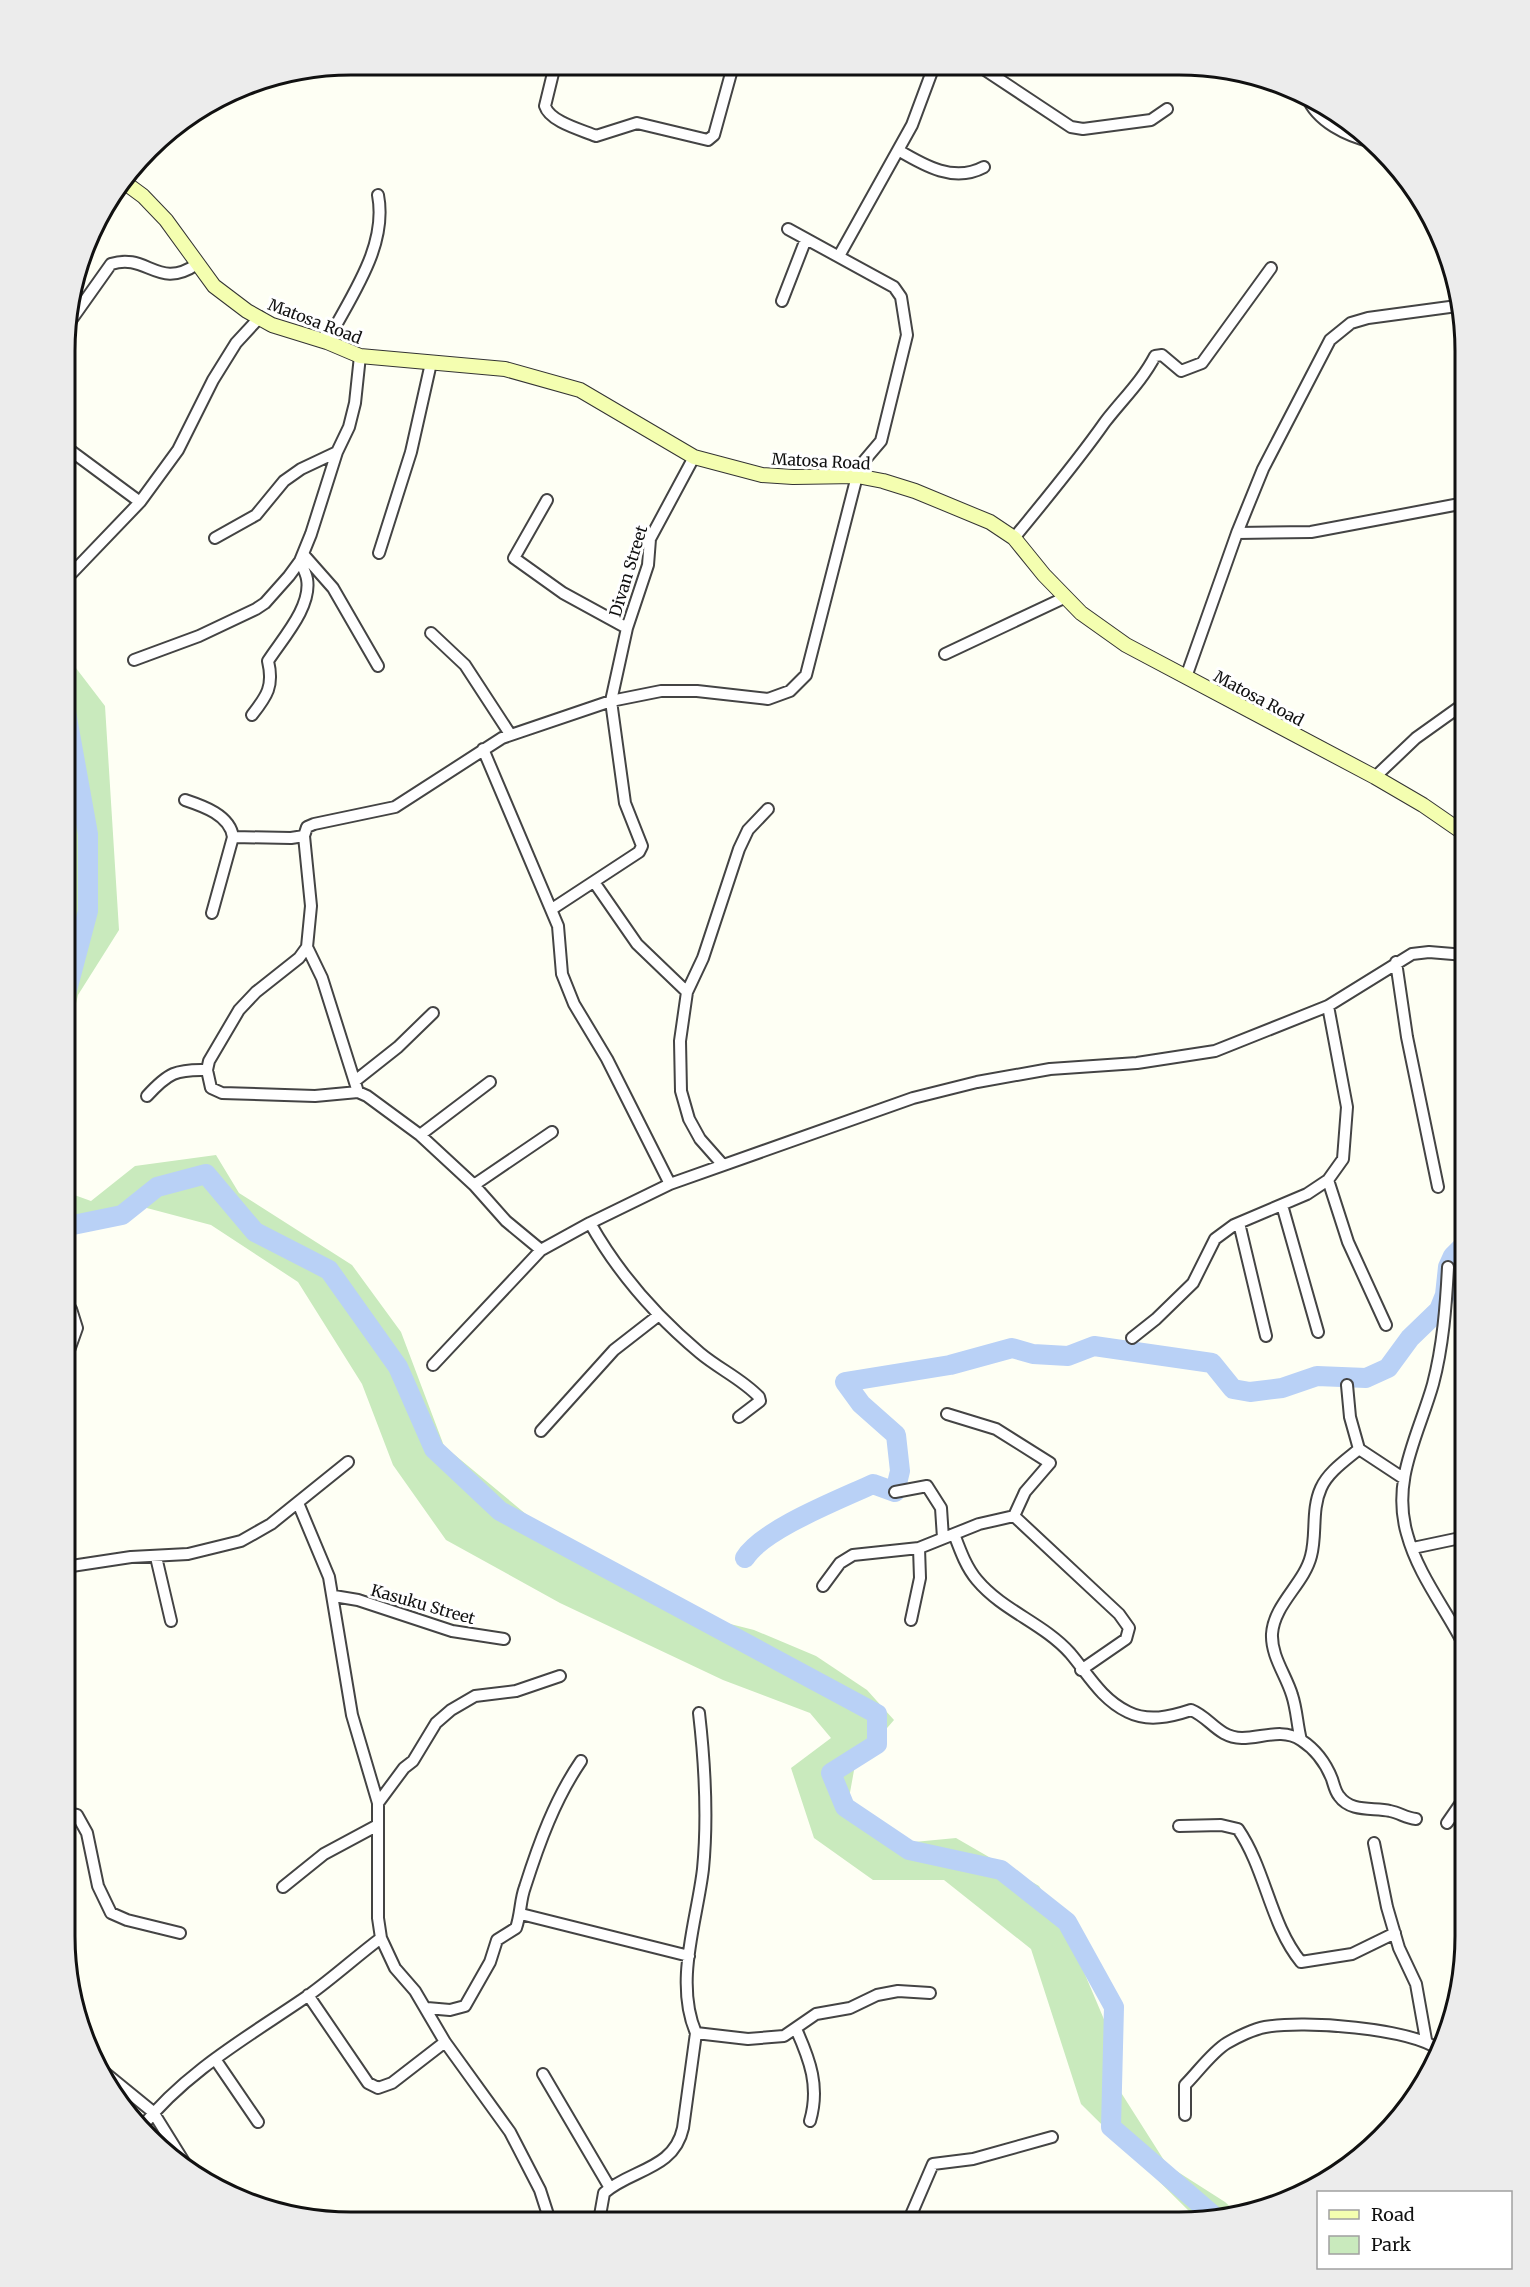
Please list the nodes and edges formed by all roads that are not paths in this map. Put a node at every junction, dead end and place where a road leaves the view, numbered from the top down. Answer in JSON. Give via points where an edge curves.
{"nodes":[{"id":1,"x":553,"y":75,"type":"edge"},
{"id":2,"x":731,"y":75,"type":"edge"},
{"id":3,"x":931,"y":75,"type":"edge"},
{"id":4,"x":992,"y":75,"type":"edge"},
{"id":5,"x":1167,"y":109,"type":"dead end"},
{"id":6,"x":1316,"y":111,"type":"edge"},
{"id":7,"x":1355,"y":138,"type":"edge"},
{"id":8,"x":898,"y":150,"type":"junction"},
{"id":9,"x":984,"y":167,"type":"dead end"},
{"id":10,"x":130,"y":186,"type":"edge"},
{"id":11,"x":378,"y":195,"type":"dead end"},
{"id":12,"x":788,"y":229,"type":"dead end"},
{"id":13,"x":806,"y":239,"type":"junction"},
{"id":14,"x":839,"y":256,"type":"junction"},
{"id":15,"x":197,"y":264,"type":"junction"},
{"id":16,"x":1271,"y":268,"type":"dead end"},
{"id":17,"x":782,"y":301,"type":"dead end"},
{"id":18,"x":1452,"y":307,"type":"edge"},
{"id":19,"x":78,"y":311,"type":"edge"},
{"id":20,"x":260,"y":317,"type":"junction"},
{"id":21,"x":327,"y":342,"type":"junction"},
{"id":22,"x":360,"y":357,"type":"junction"},
{"id":23,"x":430,"y":363,"type":"junction"},
{"id":24,"x":337,"y":452,"type":"junction"},
{"id":25,"x":75,"y":454,"type":"edge"},
{"id":26,"x":694,"y":457,"type":"junction"},
{"id":27,"x":857,"y":476,"type":"junction"},
{"id":28,"x":548,"y":500,"type":"dead end"},
{"id":29,"x":140,"y":502,"type":"junction"},
{"id":30,"x":1455,"y":505,"type":"edge"},
{"id":31,"x":1237,"y":532,"type":"junction"},
{"id":32,"x":215,"y":538,"type":"dead end"},
{"id":33,"x":1014,"y":538,"type":"junction"},
{"id":34,"x":379,"y":553,"type":"dead end"},
{"id":35,"x":301,"y":557,"type":"junction"},
{"id":36,"x":75,"y":570,"type":"edge"},
{"id":37,"x":1066,"y":597,"type":"junction"},
{"id":38,"x":627,"y":628,"type":"junction"},
{"id":39,"x":431,"y":633,"type":"dead end"},
{"id":40,"x":945,"y":654,"type":"dead end"},
{"id":41,"x":134,"y":660,"type":"dead end"},
{"id":42,"x":378,"y":666,"type":"dead end"},
{"id":43,"x":1186,"y":677,"type":"junction"},
{"id":44,"x":611,"y":701,"type":"junction"},
{"id":45,"x":1455,"y":710,"type":"edge"},
{"id":46,"x":252,"y":715,"type":"dead end"},
{"id":47,"x":510,"y":734,"type":"junction"},
{"id":48,"x":483,"y":749,"type":"junction"},
{"id":49,"x":1375,"y":777,"type":"junction"},
{"id":50,"x":185,"y":800,"type":"dead end"},
{"id":51,"x":768,"y":809,"type":"dead end"},
{"id":52,"x":1455,"y":827,"type":"edge"},
{"id":53,"x":304,"y":836,"type":"junction"},
{"id":54,"x":233,"y":837,"type":"junction"},
{"id":55,"x":594,"y":882,"type":"junction"},
{"id":56,"x":552,"y":909,"type":"junction"},
{"id":57,"x":212,"y":913,"type":"dead end"},
{"id":58,"x":307,"y":947,"type":"junction"},
{"id":59,"x":1455,"y":954,"type":"edge"},
{"id":60,"x":1396,"y":962,"type":"junction"},
{"id":61,"x":687,"y":992,"type":"junction"},
{"id":62,"x":1328,"y":1006,"type":"junction"},
{"id":63,"x":433,"y":1013,"type":"dead end"},
{"id":64,"x":207,"y":1070,"type":"junction"},
{"id":65,"x":490,"y":1082,"type":"dead end"},
{"id":66,"x":357,"y":1086,"type":"junction"},
{"id":67,"x":147,"y":1095,"type":"dead end"},
{"id":68,"x":552,"y":1132,"type":"dead end"},
{"id":69,"x":420,"y":1135,"type":"junction"},
{"id":70,"x":723,"y":1165,"type":"junction"},
{"id":71,"x":1328,"y":1180,"type":"junction"},
{"id":72,"x":670,"y":1184,"type":"junction"},
{"id":73,"x":474,"y":1185,"type":"junction"},
{"id":74,"x":1438,"y":1187,"type":"dead end"},
{"id":75,"x":1282,"y":1205,"type":"junction"},
{"id":76,"x":590,"y":1223,"type":"junction"},
{"id":77,"x":1239,"y":1223,"type":"junction"},
{"id":78,"x":541,"y":1250,"type":"junction"},
{"id":79,"x":1448,"y":1267,"type":"dead end"},
{"id":80,"x":659,"y":1315,"type":"junction"},
{"id":81,"x":1386,"y":1325,"type":"dead end"},
{"id":82,"x":1318,"y":1332,"type":"dead end"},
{"id":83,"x":1266,"y":1336,"type":"dead end"},
{"id":84,"x":1132,"y":1338,"type":"dead end"},
{"id":85,"x":433,"y":1365,"type":"dead end"},
{"id":86,"x":1347,"y":1385,"type":"dead end"},
{"id":87,"x":947,"y":1414,"type":"dead end"},
{"id":88,"x":739,"y":1418,"type":"dead end"},
{"id":89,"x":541,"y":1431,"type":"dead end"},
{"id":90,"x":1359,"y":1449,"type":"junction"},
{"id":91,"x":348,"y":1462,"type":"dead end"},
{"id":92,"x":1403,"y":1478,"type":"junction"},
{"id":93,"x":895,"y":1492,"type":"dead end"},
{"id":94,"x":298,"y":1503,"type":"junction"},
{"id":95,"x":1014,"y":1516,"type":"junction"},
{"id":96,"x":954,"y":1534,"type":"junction"},
{"id":97,"x":943,"y":1538,"type":"junction"},
{"id":98,"x":1455,"y":1540,"type":"edge"},
{"id":99,"x":919,"y":1548,"type":"junction"},
{"id":100,"x":1413,"y":1548,"type":"junction"},
{"id":101,"x":156,"y":1557,"type":"junction"},
{"id":102,"x":75,"y":1566,"type":"edge"},
{"id":103,"x":823,"y":1586,"type":"dead end"},
{"id":104,"x":334,"y":1596,"type":"junction"},
{"id":105,"x":910,"y":1620,"type":"dead end"},
{"id":106,"x":171,"y":1622,"type":"dead end"},
{"id":107,"x":1455,"y":1630,"type":"edge"},
{"id":108,"x":504,"y":1639,"type":"dead end"},
{"id":109,"x":1081,"y":1670,"type":"junction"},
{"id":110,"x":560,"y":1676,"type":"dead end"},
{"id":111,"x":699,"y":1713,"type":"dead end"},
{"id":112,"x":1301,"y":1740,"type":"junction"},
{"id":113,"x":581,"y":1761,"type":"dead end"},
{"id":114,"x":378,"y":1803,"type":"junction"},
{"id":115,"x":1455,"y":1812,"type":"edge"},
{"id":116,"x":75,"y":1815,"type":"edge"},
{"id":117,"x":1416,"y":1818,"type":"dead end"},
{"id":118,"x":1448,"y":1823,"type":"dead end"},
{"id":119,"x":378,"y":1825,"type":"junction"},
{"id":120,"x":1179,"y":1826,"type":"dead end"},
{"id":121,"x":1374,"y":1843,"type":"dead end"},
{"id":122,"x":283,"y":1887,"type":"dead end"},
{"id":123,"x":521,"y":1914,"type":"junction"},
{"id":124,"x":180,"y":1933,"type":"dead end"},
{"id":125,"x":1395,"y":1933,"type":"junction"},
{"id":126,"x":381,"y":1938,"type":"junction"},
{"id":127,"x":688,"y":1956,"type":"junction"},
{"id":128,"x":930,"y":1993,"type":"dead end"},
{"id":129,"x":308,"y":1995,"type":"junction"},
{"id":130,"x":427,"y":2008,"type":"junction"},
{"id":131,"x":796,"y":2029,"type":"junction"},
{"id":132,"x":696,"y":2033,"type":"junction"},
{"id":133,"x":1426,"y":2040,"type":"junction"},
{"id":134,"x":446,"y":2042,"type":"junction"},
{"id":135,"x":1433,"y":2045,"type":"edge"},
{"id":136,"x":215,"y":2059,"type":"junction"},
{"id":137,"x":543,"y":2074,"type":"dead end"},
{"id":138,"x":119,"y":2084,"type":"edge"},
{"id":139,"x":153,"y":2112,"type":"junction"},
{"id":140,"x":1185,"y":2115,"type":"dead end"},
{"id":141,"x":146,"y":2121,"type":"edge"},
{"id":142,"x":810,"y":2121,"type":"dead end"},
{"id":143,"x":258,"y":2122,"type":"dead end"},
{"id":144,"x":1052,"y":2137,"type":"dead end"},
{"id":145,"x":177,"y":2150,"type":"edge"},
{"id":146,"x":610,"y":2188,"type":"junction"},
{"id":147,"x":548,"y":2212,"type":"edge"},
{"id":148,"x":600,"y":2212,"type":"edge"},
{"id":149,"x":912,"y":2212,"type":"edge"}],
"edges":[{"from":1,"to":2,"type":"street","via":[[546,111],[596,136],[637,123],[708,140],[714,135]]},
{"from":3,"to":8,"type":"street"},
{"from":4,"to":5,"type":"street","via":[[1071,127],[1083,129],[1151,120]]},
{"from":6,"to":7,"type":"street","via":[[1320,118]]},
{"from":8,"to":9,"type":"street","via":[[946,172],[962,175]]},
{"from":8,"to":14,"type":"street"},
{"from":10,"to":15,"type":"street","name":"Matosa Road","via":[[166,220]]},
{"from":11,"to":21,"type":"street","via":[[381,221],[371,256]]},
{"from":12,"to":13,"type":"street"},
{"from":13,"to":14,"type":"street"},
{"from":13,"to":17,"type":"street"},
{"from":14,"to":27,"type":"street","via":[[894,287],[906,317],[907,335],[881,441]]},
{"from":15,"to":19,"type":"street","via":[[170,276],[122,261],[111,264]]},
{"from":15,"to":20,"type":"street","name":"Matosa Road","via":[[214,286]]},
{"from":16,"to":33,"type":"street","via":[[1202,363],[1181,372],[1162,355],[1155,356],[1080,460]]},
{"from":18,"to":31,"type":"street","via":[[1368,318],[1351,324],[1330,340],[1263,469]]},
{"from":20,"to":21,"type":"street","name":"Matosa Road","via":[[272,325]]},
{"from":20,"to":29,"type":"street","via":[[236,343],[178,450]]},
{"from":21,"to":22,"type":"street","name":"Matosa Road"},
{"from":22,"to":23,"type":"street","name":"Matosa Road"},
{"from":22,"to":24,"type":"street","via":[[355,403]]},
{"from":23,"to":26,"type":"street","name":"Matosa Road","via":[[489,366],[580,390]]},
{"from":23,"to":34,"type":"street","via":[[411,452]]},
{"from":24,"to":32,"type":"street","via":[[292,475],[256,515]]},
{"from":24,"to":35,"type":"street"},
{"from":25,"to":29,"type":"street"},
{"from":26,"to":27,"type":"street","name":"Matosa Road","via":[[762,475]]},
{"from":26,"to":38,"type":"street","name":"Divan Street","via":[[650,539],[648,565]]},
{"from":27,"to":33,"type":"street","name":"Matosa Road","via":[[915,491],[990,522]]},
{"from":27,"to":44,"type":"street","via":[[806,675],[798,686],[768,699],[661,691]]},
{"from":28,"to":38,"type":"street","via":[[514,558],[563,593]]},
{"from":29,"to":36,"type":"street"},
{"from":30,"to":31,"type":"street","via":[[1311,532]]},
{"from":31,"to":43,"type":"street"},
{"from":33,"to":37,"type":"street","name":"Matosa Road"},
{"from":35,"to":41,"type":"street","via":[[256,609]]},
{"from":35,"to":42,"type":"street","via":[[333,588]]},
{"from":35,"to":46,"type":"street","via":[[308,580],[302,608],[268,661],[272,678],[269,694]]},
{"from":37,"to":40,"type":"street"},
{"from":37,"to":43,"type":"street","name":"Matosa Road","via":[[1126,645]]},
{"from":38,"to":44,"type":"street","name":"Divan Street"},
{"from":39,"to":47,"type":"street","via":[[465,666]]},
{"from":43,"to":49,"type":"street","name":"Matosa Road"},
{"from":44,"to":47,"type":"street"},
{"from":44,"to":55,"type":"street","via":[[626,803],[642,846]]},
{"from":45,"to":49,"type":"street","via":[[1416,738]]},
{"from":47,"to":48,"type":"street"},
{"from":48,"to":53,"type":"street","via":[[395,807],[314,824]]},
{"from":48,"to":56,"type":"street"},
{"from":49,"to":52,"type":"street","name":"Matosa Road"},
{"from":50,"to":54,"type":"street","via":[[217,814]]},
{"from":51,"to":61,"type":"street","via":[[748,830],[739,849],[703,958]]},
{"from":53,"to":54,"type":"street"},
{"from":53,"to":58,"type":"street","via":[[311,906]]},
{"from":54,"to":57,"type":"street"},
{"from":55,"to":56,"type":"street"},
{"from":55,"to":61,"type":"street","via":[[637,944]]},
{"from":56,"to":72,"type":"street","via":[[558,926],[562,974],[574,1004],[607,1059]]},
{"from":58,"to":64,"type":"street","via":[[239,1010]]},
{"from":58,"to":66,"type":"street","via":[[322,978]]},
{"from":59,"to":60,"type":"street","via":[[1412,954]]},
{"from":60,"to":62,"type":"street"},
{"from":60,"to":74,"type":"street","via":[[1407,1038]]},
{"from":61,"to":70,"type":"street","via":[[680,1041],[681,1091],[700,1139]]},
{"from":62,"to":70,"type":"street","via":[[1215,1052],[1050,1070],[941,1090]]},
{"from":62,"to":71,"type":"street","via":[[1347,1107],[1343,1159]]},
{"from":63,"to":66,"type":"street"},
{"from":64,"to":66,"type":"street","via":[[211,1088],[222,1093],[315,1096]]},
{"from":64,"to":67,"type":"street","via":[[177,1070]]},
{"from":65,"to":69,"type":"street"},
{"from":66,"to":69,"type":"street"},
{"from":68,"to":73,"type":"street"},
{"from":69,"to":73,"type":"street"},
{"from":70,"to":72,"type":"street"},
{"from":71,"to":75,"type":"street"},
{"from":71,"to":81,"type":"street","via":[[1348,1242]]},
{"from":72,"to":76,"type":"street"},
{"from":73,"to":78,"type":"street","via":[[506,1221]]},
{"from":75,"to":77,"type":"street"},
{"from":75,"to":82,"type":"street"},
{"from":76,"to":78,"type":"street"},
{"from":76,"to":80,"type":"street","via":[[626,1278]]},
{"from":77,"to":83,"type":"street"},
{"from":77,"to":84,"type":"street","via":[[1215,1239],[1193,1283]]},
{"from":78,"to":85,"type":"street"},
{"from":79,"to":92,"type":"street","via":[[1445,1317],[1433,1384],[1410,1446]]},
{"from":80,"to":88,"type":"street","via":[[700,1353],[759,1397],[760,1401]]},
{"from":80,"to":89,"type":"street","via":[[614,1350]]},
{"from":86,"to":90,"type":"street"},
{"from":87,"to":95,"type":"street","via":[[996,1429],[1050,1463],[1025,1492]]},
{"from":90,"to":92,"type":"street"},
{"from":90,"to":112,"type":"street","via":[[1327,1477],[1320,1489],[1311,1556],[1277,1616],[1272,1634],[1277,1659],[1292,1694]]},
{"from":91,"to":94,"type":"street"},
{"from":92,"to":100,"type":"street","via":[[1405,1523]]},
{"from":93,"to":97,"type":"street","via":[[927,1486],[941,1508]]},
{"from":94,"to":101,"type":"street","via":[[241,1541]]},
{"from":94,"to":104,"type":"street"},
{"from":95,"to":96,"type":"street"},
{"from":95,"to":109,"type":"street","via":[[1112,1607],[1129,1628],[1126,1639]]},
{"from":96,"to":97,"type":"street"},
{"from":96,"to":109,"type":"street","via":[[966,1563],[986,1590],[1046,1631],[1070,1653]]},
{"from":97,"to":99,"type":"street"},
{"from":98,"to":100,"type":"street"},
{"from":99,"to":103,"type":"street","via":[[853,1555],[840,1563]]},
{"from":99,"to":105,"type":"street","via":[[920,1578]]},
{"from":100,"to":107,"type":"street","via":[[1428,1584]]},
{"from":101,"to":102,"type":"street"},
{"from":101,"to":106,"type":"street"},
{"from":104,"to":108,"type":"street","name":"Kasuku Street","via":[[453,1631]]},
{"from":104,"to":114,"type":"street","via":[[352,1715]]},
{"from":109,"to":112,"type":"street","via":[[1128,1712],[1158,1718],[1191,1710],[1215,1730],[1237,1737],[1275,1733]]},
{"from":110,"to":114,"type":"street","via":[[516,1691],[475,1696],[451,1710],[436,1723],[413,1761]]},
{"from":111,"to":127,"type":"street","via":[[706,1812],[703,1869]]},
{"from":112,"to":117,"type":"street","via":[[1327,1767],[1342,1800],[1356,1807]]},
{"from":113,"to":123,"type":"street","via":[[545,1828],[525,1887]]},
{"from":114,"to":119,"type":"street"},
{"from":115,"to":118,"type":"street"},
{"from":116,"to":124,"type":"street","via":[[87,1833],[98,1886],[111,1913]]},
{"from":119,"to":122,"type":"street","via":[[324,1854]]},
{"from":119,"to":126,"type":"street"},
{"from":120,"to":125,"type":"street","via":[[1221,1825],[1238,1829],[1251,1848],[1279,1926],[1301,1962],[1352,1954]]},
{"from":121,"to":125,"type":"street"},
{"from":123,"to":127,"type":"street"},
{"from":123,"to":130,"type":"street","via":[[516,1928],[497,1940],[490,1962],[465,2006],[450,2010]]},
{"from":125,"to":133,"type":"street","via":[[1416,1984]]},
{"from":126,"to":129,"type":"street"},
{"from":126,"to":130,"type":"street","via":[[395,1968]]},
{"from":127,"to":132,"type":"street","via":[[690,2019]]},
{"from":128,"to":131,"type":"street","via":[[898,1991],[877,1995],[850,2008],[816,2014]]},
{"from":129,"to":134,"type":"street","via":[[368,2083],[378,2088],[392,2084]]},
{"from":129,"to":136,"type":"street"},
{"from":130,"to":134,"type":"street"},
{"from":131,"to":132,"type":"street","via":[[784,2036],[748,2040]]},
{"from":131,"to":142,"type":"street","via":[[810,2060],[814,2105]]},
{"from":132,"to":146,"type":"street","via":[[680,2142],[648,2170]]},
{"from":133,"to":135,"type":"street"},
{"from":133,"to":140,"type":"street","via":[[1302,2023],[1263,2027],[1226,2043],[1185,2085]]},
{"from":134,"to":147,"type":"street","via":[[495,2108],[522,2153]]},
{"from":136,"to":139,"type":"street"},
{"from":136,"to":143,"type":"street"},
{"from":137,"to":146,"type":"street"},
{"from":138,"to":139,"type":"street"},
{"from":139,"to":141,"type":"street"},
{"from":139,"to":145,"type":"street"},
{"from":144,"to":149,"type":"street","via":[[973,2159],[933,2164]]},
{"from":146,"to":148,"type":"street","via":[[602,2199]]}]}
